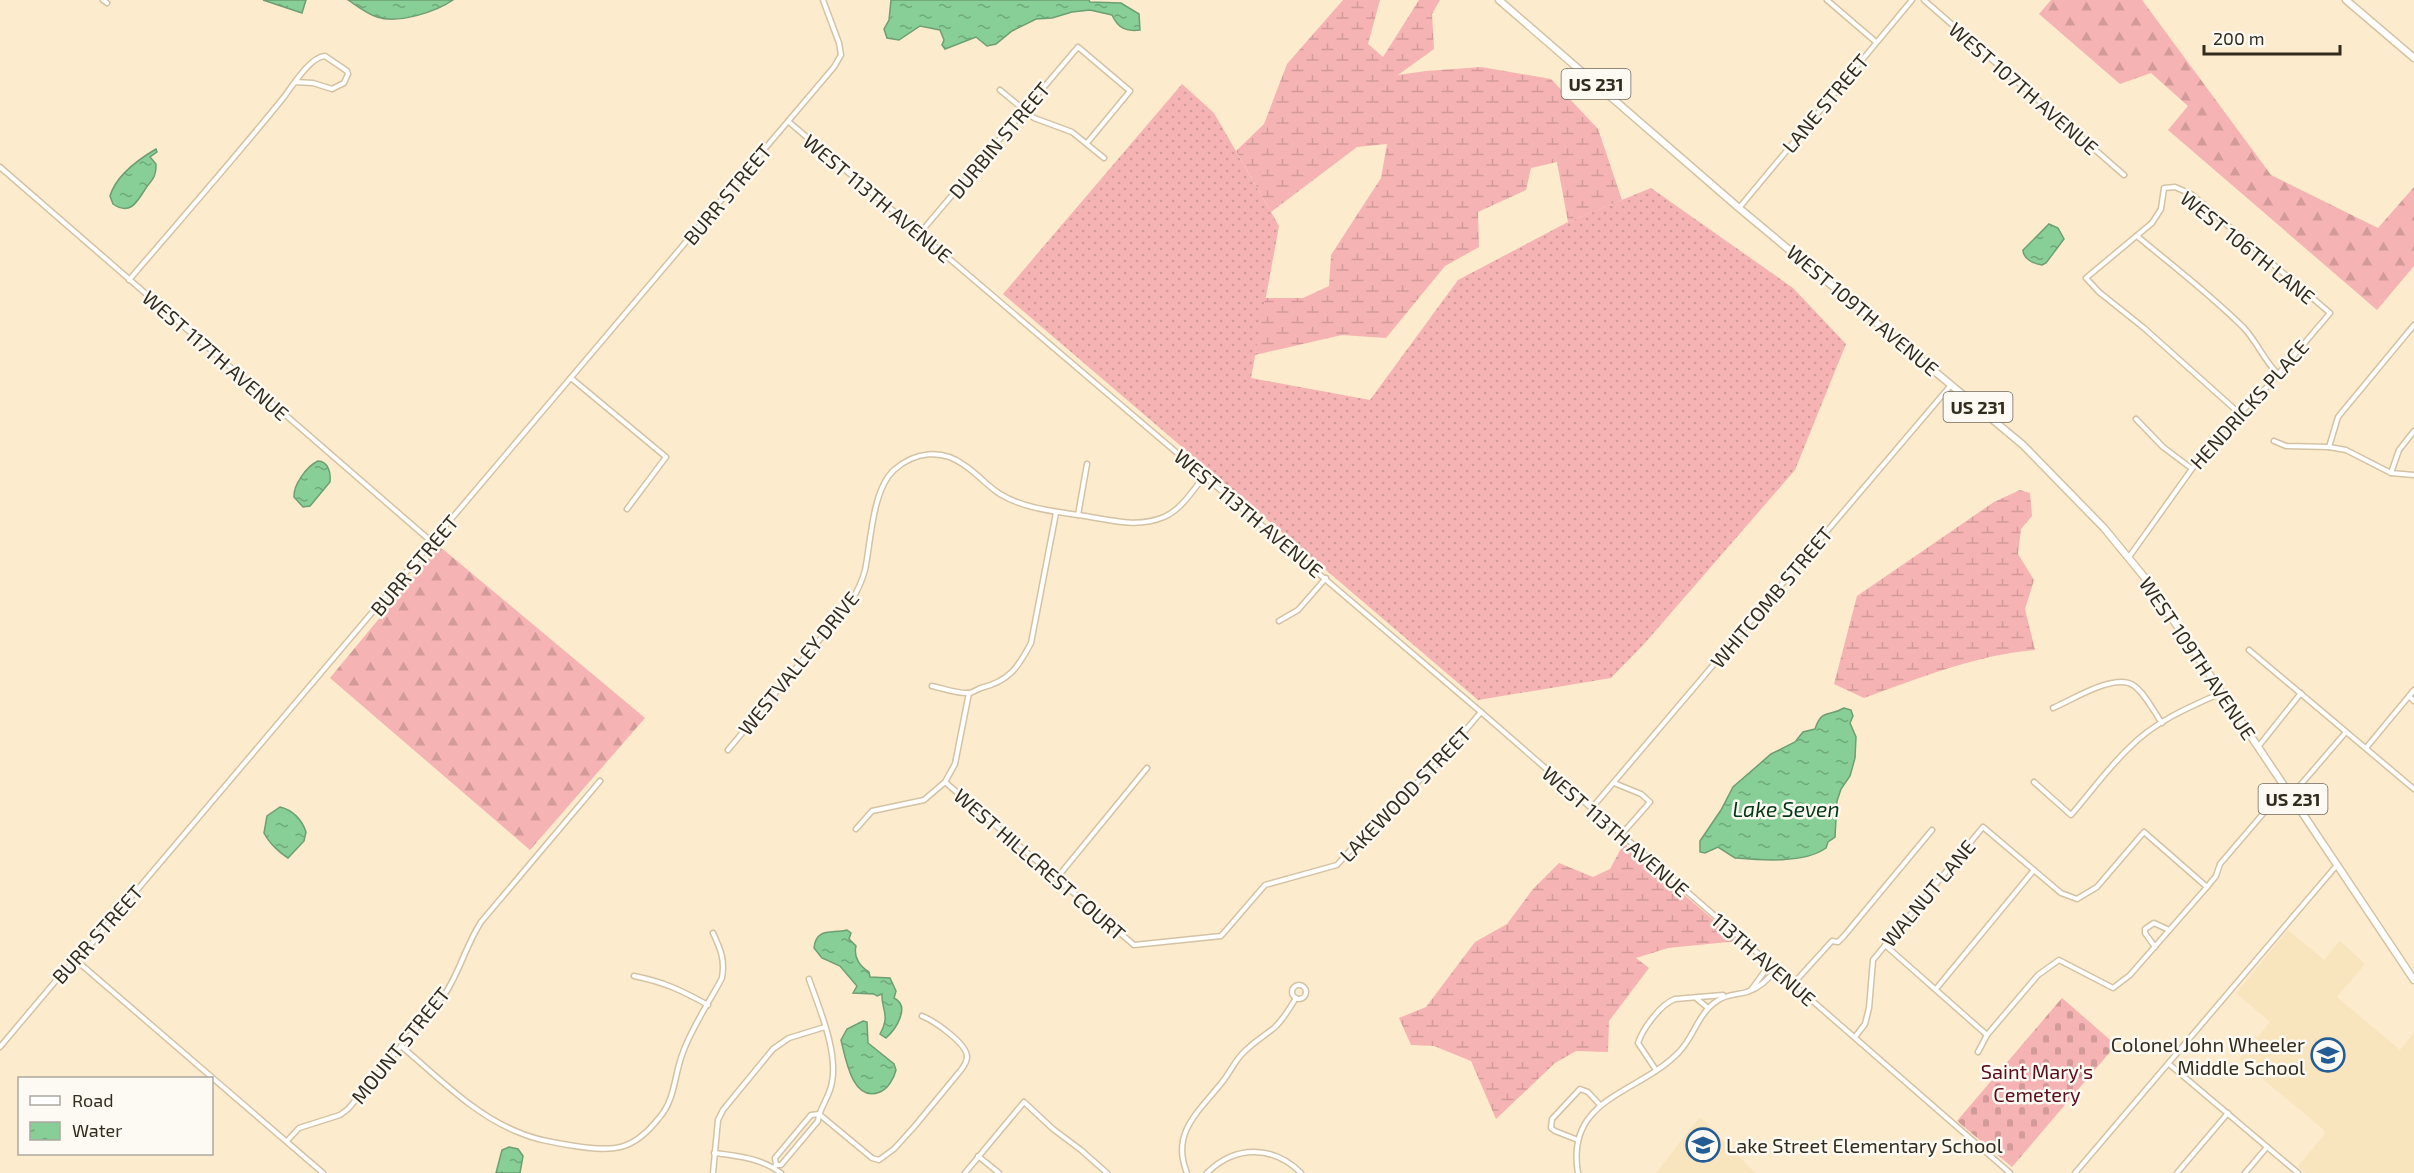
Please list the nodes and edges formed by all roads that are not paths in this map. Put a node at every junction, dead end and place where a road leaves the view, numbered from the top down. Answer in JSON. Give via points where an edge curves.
{"nodes":[{"id":1,"x":823,"y":0,"type":"edge"},
{"id":2,"x":1827,"y":0,"type":"edge"},
{"id":3,"x":1912,"y":0,"type":"edge"},
{"id":4,"x":1924,"y":0,"type":"edge"},
{"id":5,"x":2346,"y":0,"type":"edge"},
{"id":6,"x":1502,"y":1,"type":"edge"},
{"id":7,"x":1876,"y":42,"type":"junction"},
{"id":8,"x":2414,"y":58,"type":"edge"},
{"id":9,"x":295,"y":82,"type":"junction"},
{"id":10,"x":1000,"y":90,"type":"dead end"},
{"id":11,"x":1024,"y":110,"type":"junction"},
{"id":12,"x":789,"y":122,"type":"junction"},
{"id":13,"x":1087,"y":143,"type":"junction"},
{"id":14,"x":1104,"y":158,"type":"dead end"},
{"id":15,"x":0,"y":167,"type":"edge"},
{"id":16,"x":2124,"y":176,"type":"dead end"},
{"id":17,"x":1739,"y":208,"type":"junction"},
{"id":18,"x":920,"y":233,"type":"junction"},
{"id":19,"x":2137,"y":236,"type":"junction"},
{"id":20,"x":129,"y":280,"type":"junction"},
{"id":21,"x":2330,"y":313,"type":"joint"},
{"id":22,"x":2414,"y":325,"type":"edge"},
{"id":23,"x":2277,"y":373,"type":"junction"},
{"id":24,"x":571,"y":378,"type":"junction"},
{"id":25,"x":1952,"y":384,"type":"junction"},
{"id":26,"x":2240,"y":413,"type":"junction"},
{"id":27,"x":2136,"y":419,"type":"dead end"},
{"id":28,"x":2414,"y":431,"type":"edge"},
{"id":29,"x":2274,"y":441,"type":"dead end"},
{"id":30,"x":2329,"y":447,"type":"junction"},
{"id":31,"x":1087,"y":464,"type":"dead end"},
{"id":32,"x":2191,"y":468,"type":"junction"},
{"id":33,"x":2391,"y":472,"type":"junction"},
{"id":34,"x":1204,"y":475,"type":"junction"},
{"id":35,"x":2414,"y":475,"type":"edge"},
{"id":36,"x":627,"y":509,"type":"dead end"},
{"id":37,"x":1056,"y":513,"type":"junction"},
{"id":38,"x":1078,"y":515,"type":"junction"},
{"id":39,"x":433,"y":543,"type":"junction"},
{"id":40,"x":2129,"y":557,"type":"junction"},
{"id":41,"x":1326,"y":578,"type":"junction"},
{"id":42,"x":1279,"y":621,"type":"dead end"},
{"id":43,"x":2249,"y":650,"type":"dead end"},
{"id":44,"x":932,"y":686,"type":"dead end"},
{"id":45,"x":2414,"y":690,"type":"edge"},
{"id":46,"x":969,"y":693,"type":"junction"},
{"id":47,"x":2221,"y":693,"type":"junction"},
{"id":48,"x":2301,"y":693,"type":"junction"},
{"id":49,"x":2409,"y":696,"type":"junction"},
{"id":50,"x":2414,"y":700,"type":"edge"},
{"id":51,"x":2053,"y":708,"type":"dead end"},
{"id":52,"x":1481,"y":712,"type":"junction"},
{"id":53,"x":2163,"y":723,"type":"junction"},
{"id":54,"x":2346,"y":732,"type":"junction"},
{"id":55,"x":2257,"y":747,"type":"junction"},
{"id":56,"x":2366,"y":748,"type":"junction"},
{"id":57,"x":729,"y":750,"type":"dead end"},
{"id":58,"x":1147,"y":768,"type":"dead end"},
{"id":59,"x":600,"y":781,"type":"dead end"},
{"id":60,"x":945,"y":782,"type":"junction"},
{"id":61,"x":1614,"y":783,"type":"junction"},
{"id":62,"x":2034,"y":783,"type":"dead end"},
{"id":63,"x":2285,"y":788,"type":"junction"},
{"id":64,"x":2414,"y":789,"type":"edge"},
{"id":65,"x":2291,"y":796,"type":"junction"},
{"id":66,"x":1591,"y":809,"type":"junction"},
{"id":67,"x":856,"y":830,"type":"dead end"},
{"id":68,"x":1932,"y":830,"type":"dead end"},
{"id":69,"x":1621,"y":835,"type":"junction"},
{"id":70,"x":2337,"y":865,"type":"junction"},
{"id":71,"x":2034,"y":870,"type":"junction"},
{"id":72,"x":1056,"y":879,"type":"junction"},
{"id":73,"x":2207,"y":887,"type":"junction"},
{"id":74,"x":1705,"y":908,"type":"joint"},
{"id":75,"x":2169,"y":930,"type":"junction"},
{"id":76,"x":713,"y":933,"type":"dead end"},
{"id":77,"x":1134,"y":945,"type":"joint"},
{"id":78,"x":1885,"y":945,"type":"junction"},
{"id":79,"x":2155,"y":947,"type":"junction"},
{"id":80,"x":77,"y":961,"type":"junction"},
{"id":81,"x":1770,"y":964,"type":"junction"},
{"id":82,"x":1776,"y":969,"type":"junction"},
{"id":83,"x":634,"y":976,"type":"dead end"},
{"id":84,"x":809,"y":979,"type":"dead end"},
{"id":85,"x":2414,"y":980,"type":"edge"},
{"id":86,"x":1793,"y":984,"type":"junction"},
{"id":87,"x":1935,"y":989,"type":"junction"},
{"id":88,"x":1750,"y":990,"type":"junction"},
{"id":89,"x":1731,"y":995,"type":"junction"},
{"id":90,"x":1695,"y":997,"type":"junction"},
{"id":91,"x":1296,"y":998,"type":"dead end"},
{"id":92,"x":708,"y":1005,"type":"junction"},
{"id":93,"x":1708,"y":1008,"type":"junction"},
{"id":94,"x":922,"y":1016,"type":"dead end"},
{"id":95,"x":825,"y":1027,"type":"junction"},
{"id":96,"x":1987,"y":1035,"type":"junction"},
{"id":97,"x":1855,"y":1037,"type":"junction"},
{"id":98,"x":401,"y":1046,"type":"junction"},
{"id":99,"x":0,"y":1047,"type":"edge"},
{"id":100,"x":1978,"y":1052,"type":"dead end"},
{"id":101,"x":2169,"y":1064,"type":"junction"},
{"id":102,"x":1656,"y":1070,"type":"junction"},
{"id":103,"x":212,"y":1077,"type":"edge"},
{"id":104,"x":213,"y":1078,"type":"edge"},
{"id":105,"x":1600,"y":1105,"type":"junction"},
{"id":106,"x":2228,"y":1113,"type":"junction"},
{"id":107,"x":819,"y":1114,"type":"junction"},
{"id":108,"x":1578,"y":1140,"type":"junction"},
{"id":109,"x":287,"y":1141,"type":"junction"},
{"id":110,"x":2267,"y":1147,"type":"junction"},
{"id":111,"x":714,"y":1153,"type":"junction"},
{"id":112,"x":978,"y":1156,"type":"junction"},
{"id":113,"x":775,"y":1166,"type":"junction"},
{"id":114,"x":323,"y":1173,"type":"edge"},
{"id":115,"x":713,"y":1173,"type":"edge"},
{"id":116,"x":781,"y":1173,"type":"edge"},
{"id":117,"x":965,"y":1173,"type":"edge"},
{"id":118,"x":999,"y":1173,"type":"edge"},
{"id":119,"x":1107,"y":1173,"type":"edge"},
{"id":120,"x":1187,"y":1173,"type":"edge"},
{"id":121,"x":1208,"y":1173,"type":"edge"},
{"id":122,"x":1301,"y":1173,"type":"edge"},
{"id":123,"x":1578,"y":1173,"type":"edge"},
{"id":124,"x":2009,"y":1173,"type":"edge"},
{"id":125,"x":2075,"y":1173,"type":"edge"},
{"id":126,"x":2177,"y":1173,"type":"edge"},
{"id":127,"x":2245,"y":1173,"type":"edge"},
{"id":128,"x":2298,"y":1173,"type":"edge"}],
"edges":[{"from":1,"to":12,"type":"street","name":"BURR STREET","via":[[841,55]]},
{"from":2,"to":7,"type":"street"},
{"from":3,"to":7,"type":"street","name":"LANE STREET"},
{"from":4,"to":16,"type":"street","name":"WEST 107TH AVENUE"},
{"from":5,"to":8,"type":"main road"},
{"from":6,"to":17,"type":"main road","name":"WEST 109TH AVENUE","number":"US 231"},
{"from":7,"to":17,"type":"street","name":"LANE STREET"},
{"from":9,"to":9,"type":"street","via":[[333,88],[344,83],[348,74],[325,56],[319,56]]},
{"from":9,"to":20,"type":"street"},
{"from":10,"to":11,"type":"street"},
{"from":11,"to":13,"type":"street"},
{"from":11,"to":13,"type":"street","name":"DURBIN STREET","via":[[1078,48],[1130,91]]},
{"from":11,"to":18,"type":"street","name":"DURBIN STREET"},
{"from":12,"to":18,"type":"street","name":"WEST 113TH AVENUE"},
{"from":12,"to":24,"type":"street","name":"BURR STREET"},
{"from":13,"to":14,"type":"street"},
{"from":15,"to":20,"type":"street","name":"WEST 117TH AVENUE"},
{"from":17,"to":25,"type":"main road","name":"WEST 109TH AVENUE","number":"US 231"},
{"from":18,"to":34,"type":"street","name":"WEST 113TH AVENUE"},
{"from":19,"to":21,"type":"street","name":"WEST 106TH LANE","via":[[2161,209],[2164,188],[2175,187],[2191,194]]},
{"from":19,"to":23,"type":"street","via":[[2240,324]]},
{"from":19,"to":26,"type":"street","via":[[2086,278]]},
{"from":20,"to":39,"type":"street","name":"WEST 117TH AVENUE"},
{"from":21,"to":23,"type":"street","name":"HENDRICKS PLACE"},
{"from":22,"to":30,"type":"street","via":[[2338,417]]},
{"from":23,"to":26,"type":"street","name":"HENDRICKS PLACE"},
{"from":24,"to":36,"type":"street","via":[[666,457]]},
{"from":24,"to":39,"type":"street","name":"BURR STREET"},
{"from":25,"to":40,"type":"main road","name":"WEST 109TH AVENUE","number":"US 231","via":[[2051,472]]},
{"from":25,"to":61,"type":"street","name":"WHITCOMB STREET"},
{"from":26,"to":32,"type":"street","name":"HENDRICKS PLACE"},
{"from":27,"to":32,"type":"street"},
{"from":28,"to":33,"type":"street","via":[[2399,450]]},
{"from":29,"to":30,"type":"street","via":[[2286,446]]},
{"from":30,"to":33,"type":"street","via":[[2346,450]]},
{"from":31,"to":38,"type":"street"},
{"from":32,"to":40,"type":"street","name":"HENDRICKS PLACE"},
{"from":33,"to":35,"type":"street"},
{"from":34,"to":38,"type":"street","name":"WESTVALLEY DRIVE","via":[[1185,501],[1166,516],[1144,523]]},
{"from":34,"to":41,"type":"street","name":"WEST 113TH AVENUE"},
{"from":37,"to":38,"type":"street","name":"WESTVALLEY DRIVE"},
{"from":37,"to":46,"type":"street","via":[[1031,643],[1010,675],[993,686]]},
{"from":37,"to":57,"type":"street","name":"WESTVALLEY DRIVE","via":[[999,493],[964,464],[938,453],[910,459],[893,470],[883,483],[857,591]]},
{"from":39,"to":80,"type":"street","name":"BURR STREET"},
{"from":40,"to":47,"type":"main road","name":"WEST 109TH AVENUE","number":"US 231"},
{"from":41,"to":42,"type":"street","via":[[1298,610]]},
{"from":41,"to":52,"type":"street","name":"WEST 113TH AVENUE"},
{"from":43,"to":48,"type":"street"},
{"from":44,"to":46,"type":"street"},
{"from":45,"to":49,"type":"street"},
{"from":46,"to":60,"type":"street","via":[[956,764]]},
{"from":47,"to":53,"type":"street"},
{"from":47,"to":55,"type":"main road","name":"WEST 109TH AVENUE","number":"US 231"},
{"from":48,"to":54,"type":"street"},
{"from":48,"to":55,"type":"street"},
{"from":49,"to":50,"type":"street"},
{"from":49,"to":56,"type":"street"},
{"from":51,"to":53,"type":"street","via":[[2111,682],[2123,682],[2136,688]]},
{"from":52,"to":66,"type":"street","name":"WEST 113TH AVENUE"},
{"from":52,"to":77,"type":"street","name":"LAKEWOOD STREET","via":[[1436,765],[1379,818],[1337,865],[1265,885],[1221,936]]},
{"from":53,"to":62,"type":"street","via":[[2129,747],[2071,815]]},
{"from":54,"to":56,"type":"street"},
{"from":54,"to":65,"type":"street"},
{"from":55,"to":63,"type":"main road","name":"WEST 109TH AVENUE","number":"US 231"},
{"from":56,"to":64,"type":"street"},
{"from":58,"to":72,"type":"street"},
{"from":59,"to":98,"type":"street","name":"MOUNT STREET","via":[[481,922],[445,994]]},
{"from":60,"to":67,"type":"street","via":[[924,800],[872,812]]},
{"from":60,"to":72,"type":"street","name":"WEST HILLCREST COURT"},
{"from":61,"to":66,"type":"street","name":"WHITCOMB STREET"},
{"from":61,"to":69,"type":"street","via":[[1650,802]]},
{"from":63,"to":65,"type":"main road","name":"WEST 109TH AVENUE","number":"US 231"},
{"from":63,"to":73,"type":"street","via":[[2220,864]]},
{"from":65,"to":70,"type":"main road","name":"WEST 109TH AVENUE","number":"US 231"},
{"from":66,"to":69,"type":"street","name":"WEST 113TH AVENUE"},
{"from":68,"to":86,"type":"street","via":[[1844,936],[1838,942],[1832,941]]},
{"from":69,"to":74,"type":"street","name":"WEST 113TH AVENUE"},
{"from":70,"to":85,"type":"main road","name":"WEST 109TH AVENUE","number":"US 231"},
{"from":70,"to":101,"type":"street"},
{"from":71,"to":73,"type":"street","name":"WALNUT LANE","via":[[2061,892],[2078,899],[2097,887],[2144,831]]},
{"from":71,"to":78,"type":"street","name":"WALNUT LANE","via":[[1983,827]]},
{"from":71,"to":87,"type":"street"},
{"from":72,"to":77,"type":"street","name":"WEST HILLCREST COURT"},
{"from":73,"to":75,"type":"street"},
{"from":74,"to":81,"type":"street","name":"113TH AVENUE"},
{"from":75,"to":79,"type":"street"},
{"from":75,"to":79,"type":"street","via":[[2154,923],[2148,925],[2145,933]]},
{"from":76,"to":92,"type":"street","via":[[724,965]]},
{"from":78,"to":87,"type":"street"},
{"from":78,"to":97,"type":"street","name":"WALNUT LANE","via":[[1873,960],[1867,1016]]},
{"from":79,"to":96,"type":"street","via":[[2113,988],[2059,960],[2038,975]]},
{"from":80,"to":99,"type":"street","name":"BURR STREET","via":[[64,971]]},
{"from":80,"to":103,"type":"street"},
{"from":81,"to":82,"type":"street","name":"113TH AVENUE"},
{"from":81,"to":88,"type":"street"},
{"from":82,"to":86,"type":"street","name":"113TH AVENUE"},
{"from":82,"to":88,"type":"street"},
{"from":83,"to":92,"type":"street","via":[[678,987]]},
{"from":84,"to":95,"type":"street"},
{"from":86,"to":97,"type":"street","name":"113TH AVENUE"},
{"from":87,"to":96,"type":"street"},
{"from":88,"to":89,"type":"street"},
{"from":89,"to":90,"type":"street"},
{"from":89,"to":93,"type":"street"},
{"from":90,"to":93,"type":"street"},
{"from":90,"to":102,"type":"street","via":[[1669,1001],[1640,1035],[1638,1043]]},
{"from":91,"to":120,"type":"street","via":[[1274,1028],[1235,1061],[1191,1119],[1181,1144]]},
{"from":92,"to":98,"type":"street","via":[[682,1055],[670,1102],[641,1137],[622,1148],[603,1150],[518,1133],[474,1107]]},
{"from":93,"to":102,"type":"street","via":[[1687,1044]]},
{"from":94,"to":107,"type":"street","via":[[934,1020],[965,1049],[967,1057],[961,1070],[894,1149],[879,1160],[872,1158]]},
{"from":95,"to":107,"type":"street","via":[[834,1072],[827,1102]]},
{"from":95,"to":111,"type":"street","via":[[789,1038],[773,1048],[718,1120]]},
{"from":96,"to":100,"type":"street"},
{"from":97,"to":124,"type":"street","name":"113TH AVENUE"},
{"from":98,"to":109,"type":"street","name":"MOUNT STREET","via":[[348,1109],[299,1128]]},
{"from":101,"to":106,"type":"street"},
{"from":101,"to":125,"type":"street"},
{"from":102,"to":105,"type":"street"},
{"from":104,"to":109,"type":"street"},
{"from":105,"to":108,"type":"street","via":[[1586,1121]]},
{"from":105,"to":108,"type":"street","via":[[1580,1089],[1552,1119],[1551,1128]]},
{"from":106,"to":110,"type":"street"},
{"from":106,"to":126,"type":"street"},
{"from":107,"to":113,"type":"street","via":[[818,1121],[782,1165]]},
{"from":107,"to":113,"type":"street","via":[[811,1115],[775,1158]]},
{"from":108,"to":123,"type":"street"},
{"from":109,"to":114,"type":"street"},
{"from":110,"to":127,"type":"street"},
{"from":110,"to":128,"type":"street"},
{"from":111,"to":113,"type":"street"},
{"from":111,"to":115,"type":"street"},
{"from":112,"to":117,"type":"street"},
{"from":112,"to":118,"type":"street"},
{"from":112,"to":119,"type":"street","via":[[1024,1102]]},
{"from":113,"to":116,"type":"street"},
{"from":121,"to":122,"type":"street","via":[[1222,1161],[1247,1151],[1281,1158]]}]}
